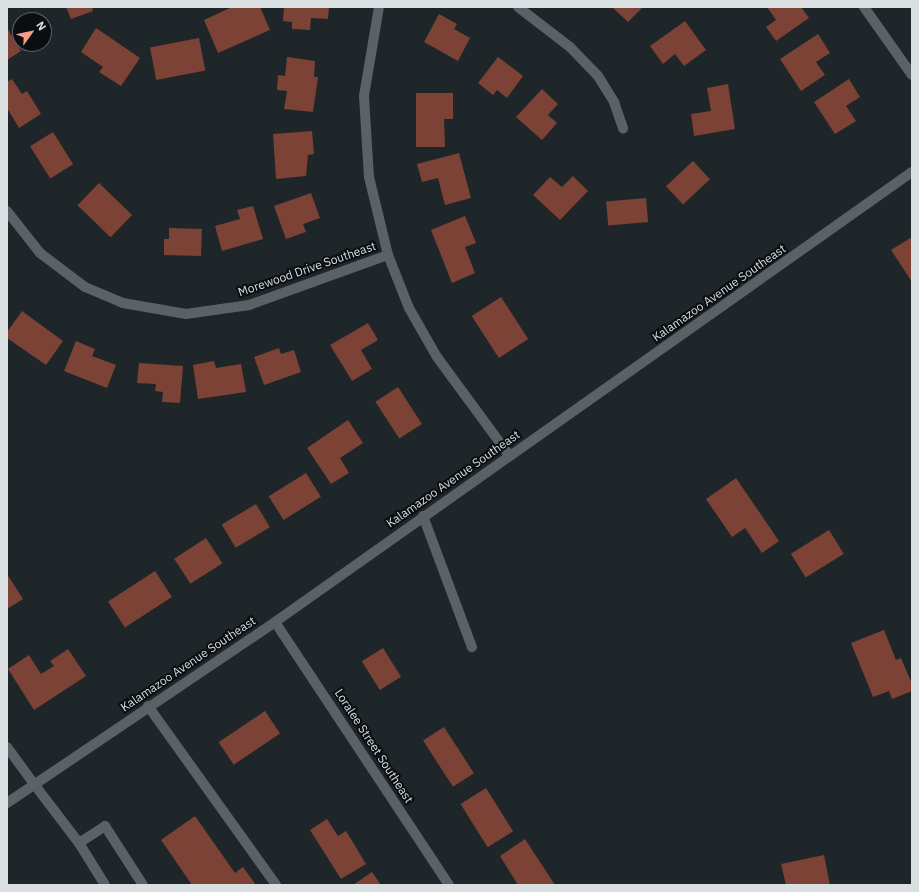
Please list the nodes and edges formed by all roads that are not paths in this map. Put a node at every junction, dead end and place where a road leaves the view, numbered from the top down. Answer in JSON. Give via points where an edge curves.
{"nodes":[{"id":1,"x":378,"y":7,"type":"edge"},
{"id":2,"x":518,"y":7,"type":"edge"},
{"id":3,"x":864,"y":7,"type":"edge"},
{"id":4,"x":912,"y":75,"type":"edge"},
{"id":5,"x":623,"y":128,"type":"dead end"},
{"id":6,"x":912,"y":172,"type":"edge"},
{"id":7,"x":7,"y":210,"type":"edge"},
{"id":8,"x":388,"y":255,"type":"junction"},
{"id":9,"x":509,"y":455,"type":"junction"},
{"id":10,"x":423,"y":516,"type":"junction"},
{"id":11,"x":275,"y":622,"type":"junction"},
{"id":12,"x":472,"y":647,"type":"dead end"},
{"id":13,"x":148,"y":706,"type":"junction"},
{"id":14,"x":7,"y":747,"type":"edge"},
{"id":15,"x":34,"y":784,"type":"junction"},
{"id":16,"x":7,"y":803,"type":"edge"},
{"id":17,"x":79,"y":843,"type":"junction"},
{"id":18,"x":106,"y":885,"type":"edge"},
{"id":19,"x":143,"y":885,"type":"edge"},
{"id":20,"x":276,"y":885,"type":"edge"},
{"id":21,"x":449,"y":885,"type":"edge"}],
"edges":[{"from":1,"to":8,"type":"street","via":[[364,96],[369,177]]},
{"from":2,"to":5,"type":"street","via":[[570,46],[598,76],[614,102]]},
{"from":3,"to":4,"type":"street"},
{"from":6,"to":9,"type":"street","name":"Kalamazoo Avenue Southeast"},
{"from":7,"to":8,"type":"street","name":"Morewood Drive Southeast","via":[[40,253],[85,287],[123,303],[186,314],[249,305]]},
{"from":8,"to":9,"type":"street","via":[[409,308],[437,357]]},
{"from":9,"to":10,"type":"street","name":"Kalamazoo Avenue Southeast"},
{"from":10,"to":11,"type":"street","name":"Kalamazoo Avenue Southeast"},
{"from":10,"to":12,"type":"street"},
{"from":11,"to":13,"type":"street","name":"Kalamazoo Avenue Southeast"},
{"from":11,"to":21,"type":"street","name":"Loralee Street Southeast"},
{"from":13,"to":15,"type":"street","name":"Kalamazoo Avenue Southeast"},
{"from":13,"to":20,"type":"street"},
{"from":14,"to":15,"type":"street"},
{"from":15,"to":16,"type":"street","name":"Kalamazoo Avenue Southeast"},
{"from":15,"to":17,"type":"street"},
{"from":17,"to":18,"type":"street"},
{"from":17,"to":19,"type":"street","via":[[105,826]]}]}
